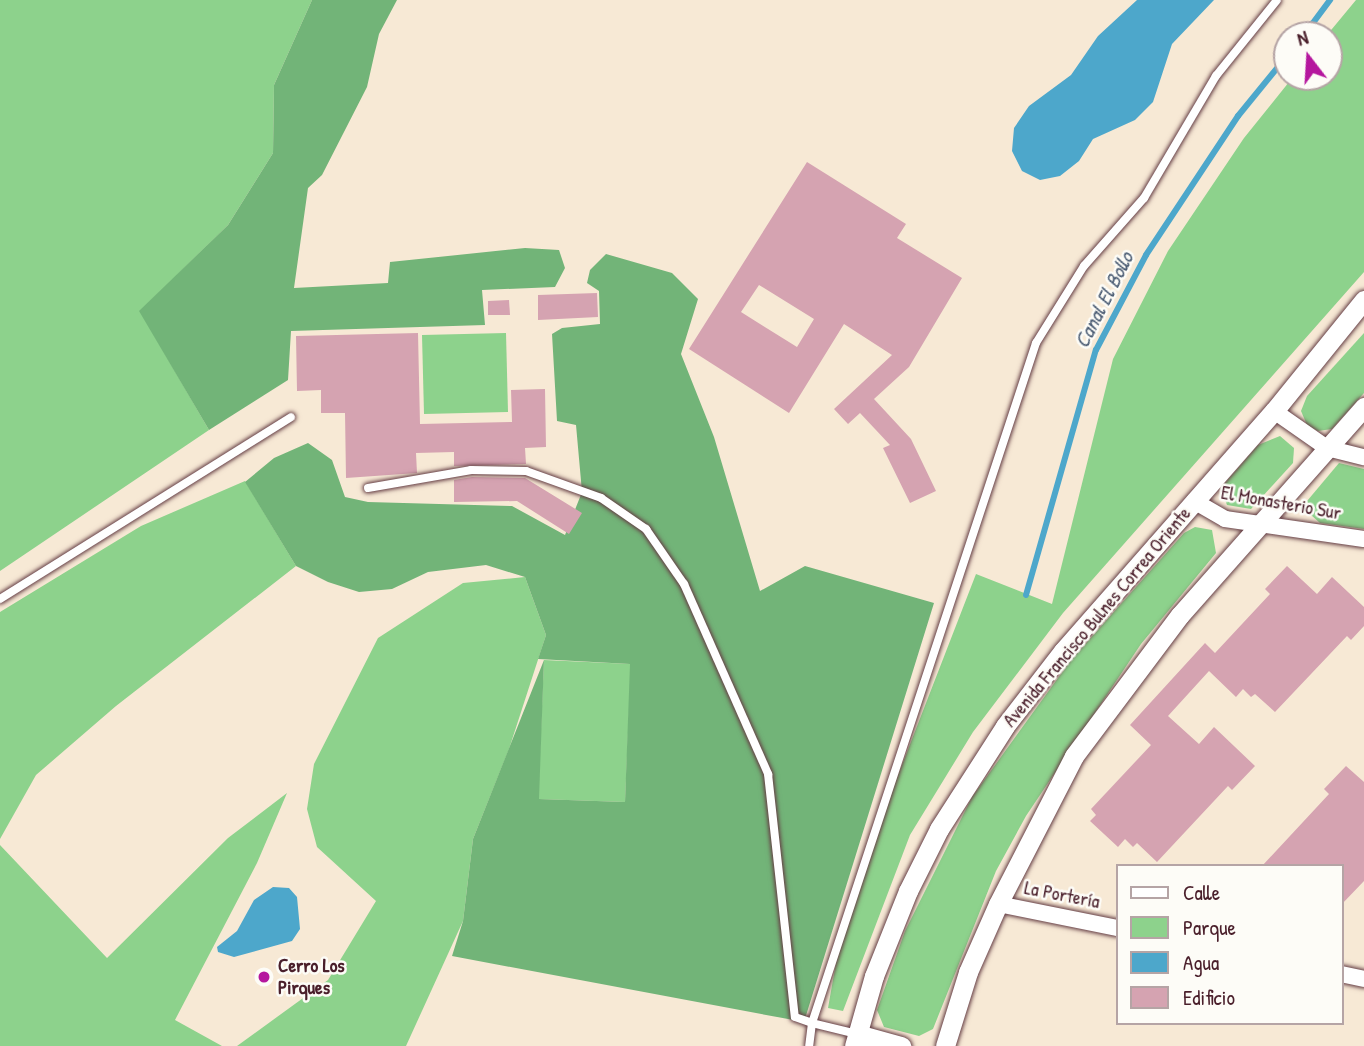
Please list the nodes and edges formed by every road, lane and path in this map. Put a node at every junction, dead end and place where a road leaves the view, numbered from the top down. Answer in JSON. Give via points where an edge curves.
{"nodes":[{"id":1,"x":1277,"y":0,"type":"edge"},
{"id":2,"x":1364,"y":300,"type":"edge"},
{"id":3,"x":1364,"y":407,"type":"edge"},
{"id":4,"x":1274,"y":411,"type":"junction"},
{"id":5,"x":291,"y":417,"type":"dead end"},
{"id":6,"x":1327,"y":449,"type":"junction"},
{"id":7,"x":1364,"y":457,"type":"edge"},
{"id":8,"x":368,"y":488,"type":"dead end"},
{"id":9,"x":1194,"y":501,"type":"junction"},
{"id":10,"x":1259,"y":524,"type":"junction"},
{"id":11,"x":1364,"y":539,"type":"edge"},
{"id":12,"x":0,"y":599,"type":"edge"},
{"id":13,"x":998,"y":904,"type":"junction"},
{"id":14,"x":1116,"y":928,"type":"edge"},
{"id":15,"x":1343,"y":974,"type":"edge"},
{"id":16,"x":1364,"y":979,"type":"edge"},
{"id":17,"x":812,"y":1023,"type":"junction"},
{"id":18,"x":856,"y":1040,"type":"edge"},
{"id":19,"x":808,"y":1046,"type":"edge"},
{"id":20,"x":901,"y":1046,"type":"edge"},
{"id":21,"x":945,"y":1046,"type":"edge"}],
"edges":[{"from":1,"to":17,"type":"lane","via":[[1216,75],[1144,198],[1084,267],[1036,344]]},
{"from":2,"to":4,"type":"street","name":"Avenida Francisco Bulnes Correa Oriente"},
{"from":3,"to":6,"type":"street"},
{"from":4,"to":6,"type":"street"},
{"from":4,"to":9,"type":"street","name":"Avenida Francisco Bulnes Correa Oriente"},
{"from":5,"to":12,"type":"lane"},
{"from":6,"to":7,"type":"street"},
{"from":6,"to":10,"type":"street"},
{"from":8,"to":17,"type":"lane","via":[[471,470],[526,471],[601,498],[646,529],[684,584],[768,774],[795,1017]]},
{"from":9,"to":10,"type":"street","name":"El Monasterio Sur","via":[[1225,519]]},
{"from":9,"to":18,"type":"street","name":"Avenida Francisco Bulnes Correa Oriente","via":[[1063,651],[967,783],[908,891]]},
{"from":10,"to":11,"type":"street","name":"El Monasterio Sur"},
{"from":10,"to":13,"type":"street","via":[[1172,625],[1074,756]]},
{"from":13,"to":14,"type":"street","name":"La Portería"},
{"from":13,"to":21,"type":"street","via":[[968,972]]},
{"from":15,"to":16,"type":"street"},
{"from":17,"to":18,"type":"lane"},
{"from":17,"to":19,"type":"lane"},
{"from":18,"to":20,"type":"street"}]}
